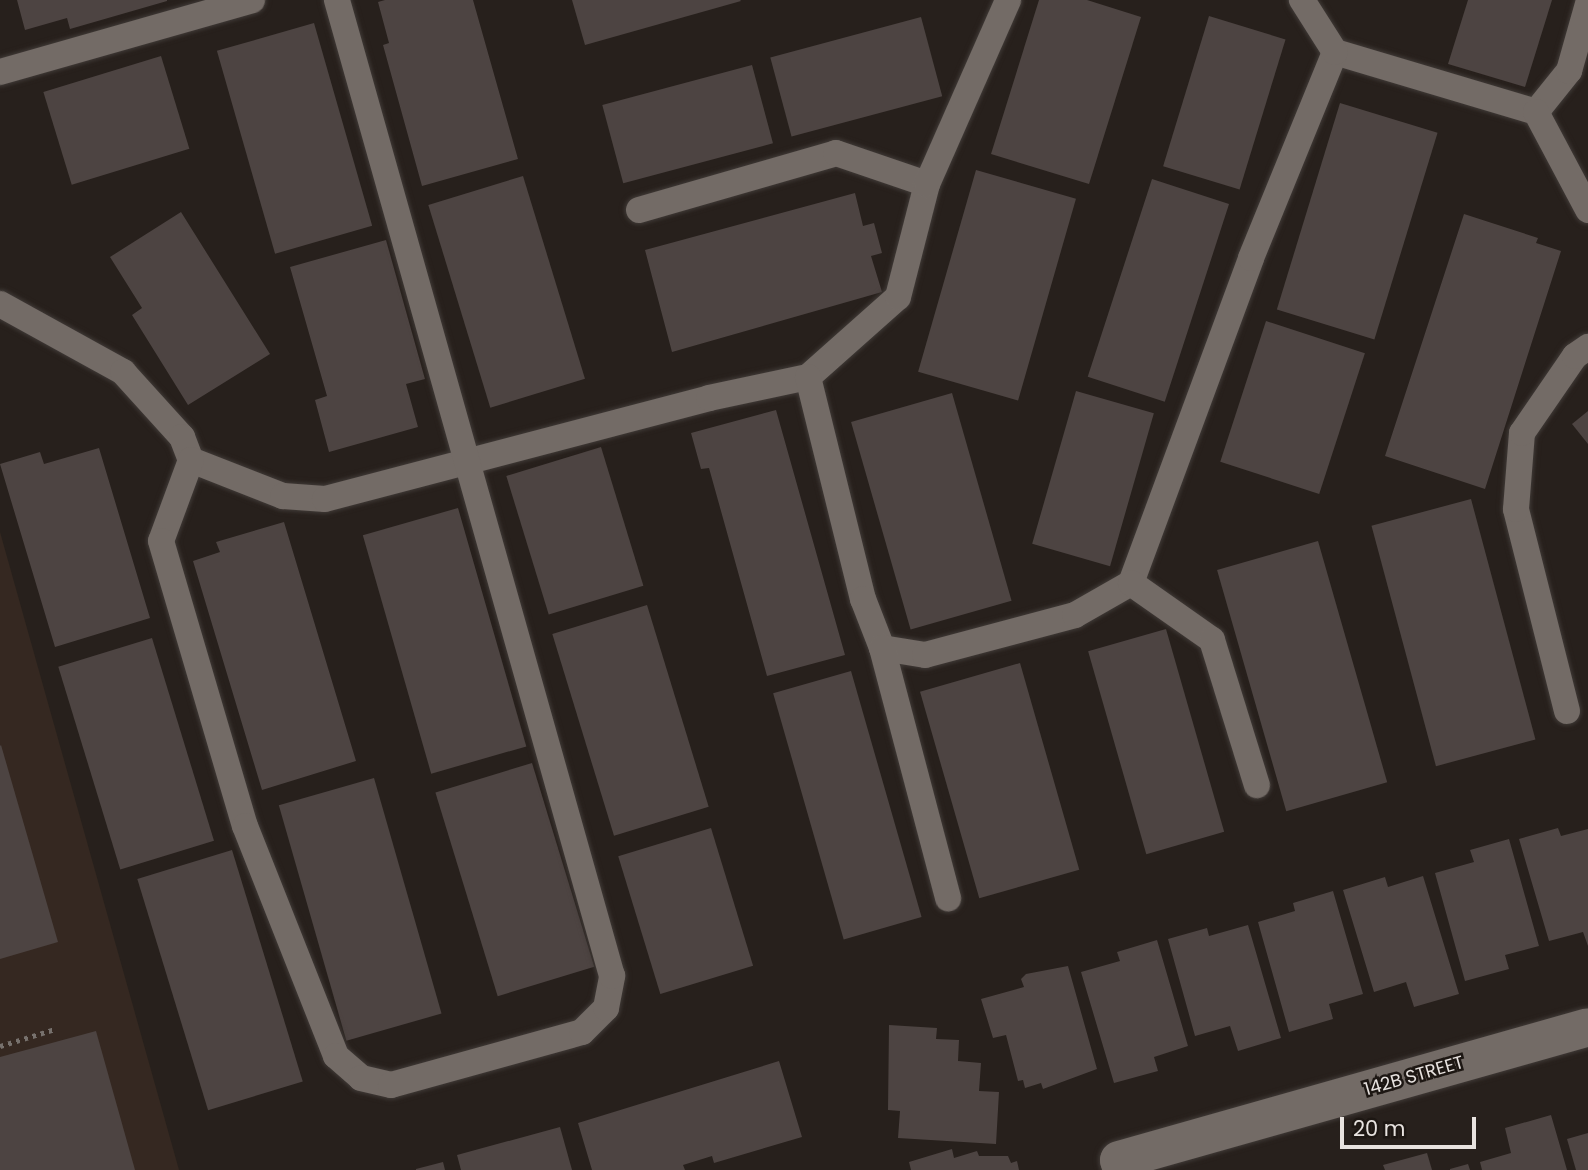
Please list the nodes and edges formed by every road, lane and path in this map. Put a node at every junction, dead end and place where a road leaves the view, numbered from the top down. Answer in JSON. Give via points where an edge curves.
{"nodes":[{"id":1,"x":252,"y":0,"type":"edge"},
{"id":2,"x":337,"y":0,"type":"edge"},
{"id":3,"x":1008,"y":0,"type":"edge"},
{"id":4,"x":1301,"y":0,"type":"edge"},
{"id":5,"x":1588,"y":4,"type":"edge"},
{"id":6,"x":1335,"y":52,"type":"junction"},
{"id":7,"x":0,"y":72,"type":"edge"},
{"id":8,"x":1536,"y":112,"type":"junction"},
{"id":9,"x":927,"y":184,"type":"junction"},
{"id":10,"x":639,"y":210,"type":"dead end"},
{"id":11,"x":1588,"y":210,"type":"edge"},
{"id":12,"x":0,"y":304,"type":"edge"},
{"id":13,"x":1588,"y":347,"type":"edge"},
{"id":14,"x":808,"y":377,"type":"junction"},
{"id":15,"x":191,"y":460,"type":"junction"},
{"id":16,"x":469,"y":460,"type":"junction"},
{"id":17,"x":1131,"y":583,"type":"junction"},
{"id":18,"x":882,"y":648,"type":"junction"},
{"id":19,"x":1566,"y":711,"type":"dead end"},
{"id":20,"x":1257,"y":785,"type":"dead end"},
{"id":21,"x":948,"y":898,"type":"dead end"},
{"id":22,"x":1588,"y":1027,"type":"edge"},
{"id":23,"x":55,"y":1029,"type":"dead end"},
{"id":24,"x":0,"y":1046,"type":"edge"},
{"id":25,"x":1121,"y":1165,"type":"edge"}],
"edges":[{"from":1,"to":7,"type":"lane"},
{"from":2,"to":16,"type":"lane"},
{"from":3,"to":9,"type":"lane"},
{"from":4,"to":6,"type":"lane"},
{"from":5,"to":8,"type":"lane","via":[[1569,71]]},
{"from":6,"to":8,"type":"lane"},
{"from":6,"to":17,"type":"lane","via":[[1251,258]]},
{"from":8,"to":11,"type":"lane"},
{"from":9,"to":10,"type":"lane","via":[[836,153]]},
{"from":9,"to":14,"type":"lane","via":[[898,298]]},
{"from":12,"to":15,"type":"lane","via":[[123,372],[182,437]]},
{"from":13,"to":19,"type":"lane","via":[[1575,356],[1522,433],[1516,509]]},
{"from":14,"to":16,"type":"lane"},
{"from":14,"to":18,"type":"lane","via":[[863,599]]},
{"from":15,"to":16,"type":"lane","via":[[283,496],[325,499]]},
{"from":15,"to":16,"type":"lane","via":[[161,541],[245,826],[336,1056],[361,1078],[391,1085],[582,1032],[606,1008],[612,976]]},
{"from":17,"to":18,"type":"lane","via":[[1075,615],[925,655]]},
{"from":17,"to":20,"type":"lane","via":[[1212,640]]},
{"from":18,"to":21,"type":"lane"},
{"from":22,"to":25,"type":"street","name":"142B STREET"},
{"from":23,"to":24,"type":"path"}]}
